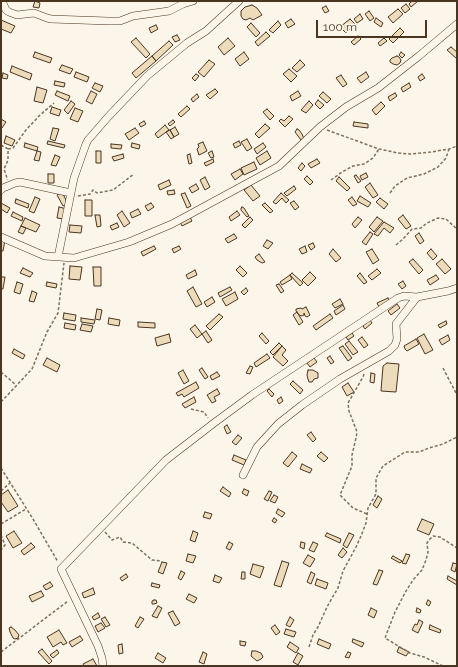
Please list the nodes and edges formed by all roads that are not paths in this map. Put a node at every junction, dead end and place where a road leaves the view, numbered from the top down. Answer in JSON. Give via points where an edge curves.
{"nodes":[{"id":1,"x":2,"y":1,"type":"edge"},
{"id":2,"x":193,"y":1,"type":"edge"},
{"id":3,"x":239,"y":1,"type":"edge"},
{"id":4,"x":457,"y":24,"type":"edge"},
{"id":5,"x":2,"y":190,"type":"edge"},
{"id":6,"x":71,"y":195,"type":"junction"},
{"id":7,"x":1,"y":237,"type":"edge"},
{"id":8,"x":61,"y":257,"type":"junction"},
{"id":9,"x":457,"y":288,"type":"edge"},
{"id":10,"x":417,"y":297,"type":"junction"},
{"id":11,"x":243,"y":475,"type":"dead end"},
{"id":12,"x":103,"y":666,"type":"edge"}],
"edges":[{"from":1,"to":2,"type":"street","via":[[6,10],[17,15],[34,13],[51,19],[120,21],[133,16],[169,11]]},
{"from":3,"to":6,"type":"street","via":[[147,76],[108,116],[86,144]]},
{"from":4,"to":8,"type":"street","via":[[378,88],[346,107],[320,127],[274,170],[172,224],[129,242],[74,258]]},
{"from":5,"to":6,"type":"street","via":[[14,182],[20,182]]},
{"from":6,"to":8,"type":"street"},
{"from":7,"to":8,"type":"street","via":[[45,256]]},
{"from":9,"to":10,"type":"street"},
{"from":10,"to":11,"type":"street","via":[[396,324],[395,345],[340,379],[278,424],[257,447]]},
{"from":10,"to":12,"type":"street","via":[[398,298],[214,423],[166,460],[61,569],[98,646]]}]}
